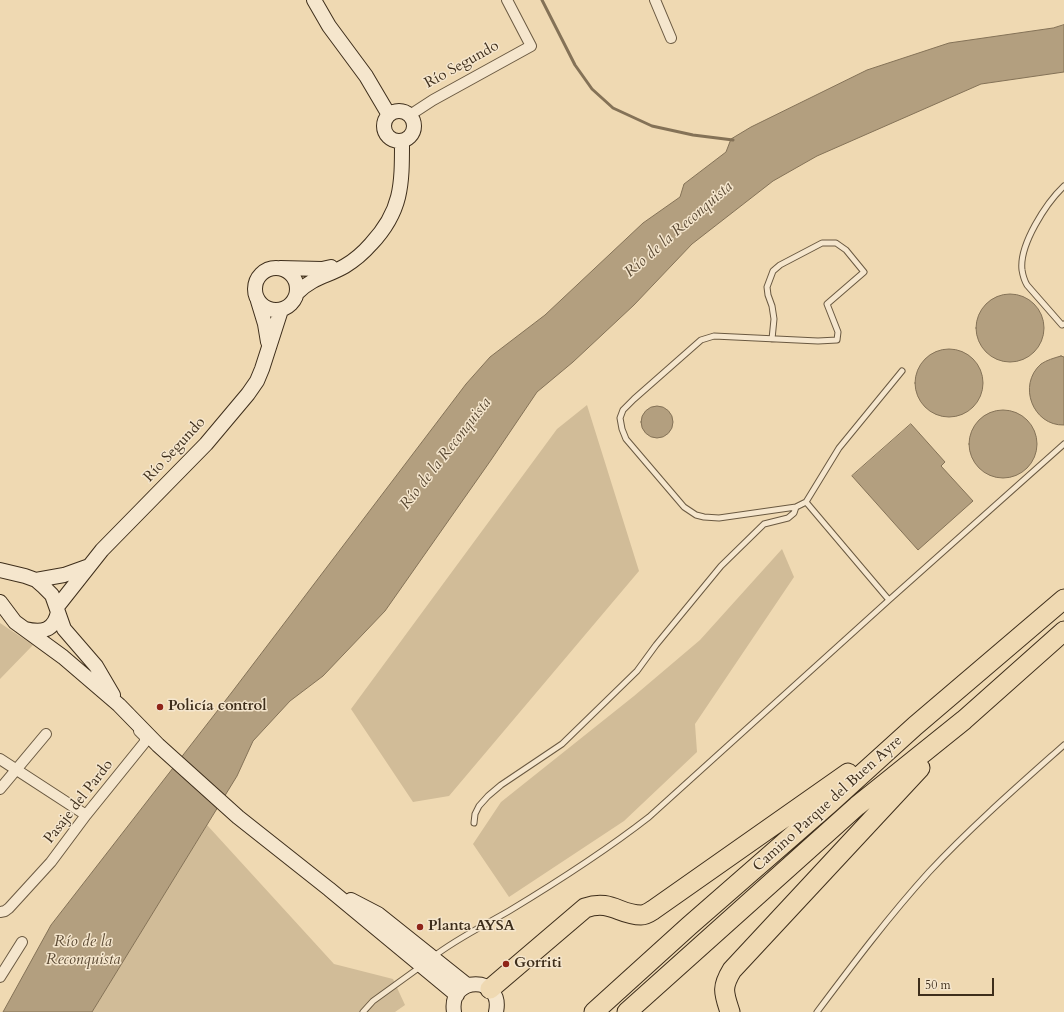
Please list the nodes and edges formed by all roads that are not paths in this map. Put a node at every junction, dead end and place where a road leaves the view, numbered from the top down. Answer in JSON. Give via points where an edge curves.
{"nodes":[{"id":1,"x":314,"y":0,"type":"edge"},
{"id":2,"x":507,"y":0,"type":"edge"},
{"id":3,"x":655,"y":0,"type":"edge"},
{"id":4,"x":671,"y":38,"type":"dead end"},
{"id":5,"x":389,"y":115,"type":"junction"},
{"id":6,"x":410,"y":116,"type":"junction"},
{"id":7,"x":402,"y":142,"type":"junction"},
{"id":8,"x":1064,"y":186,"type":"edge"},
{"id":9,"x":348,"y":264,"type":"junction"},
{"id":10,"x":277,"y":268,"type":"junction"},
{"id":11,"x":298,"y":292,"type":"junction"},
{"id":12,"x":257,"y":298,"type":"junction"},
{"id":13,"x":281,"y":310,"type":"junction"},
{"id":14,"x":1063,"y":326,"type":"edge"},
{"id":15,"x":772,"y":339,"type":"junction"},
{"id":16,"x":269,"y":347,"type":"junction"},
{"id":17,"x":902,"y":371,"type":"dead end"},
{"id":18,"x":1064,"y":444,"type":"edge"},
{"id":19,"x":806,"y":502,"type":"junction"},
{"id":20,"x":796,"y":507,"type":"junction"},
{"id":21,"x":89,"y":566,"type":"junction"},
{"id":22,"x":2,"y":572,"type":"edge"},
{"id":23,"x":36,"y":580,"type":"junction"},
{"id":24,"x":1064,"y":599,"type":"edge"},
{"id":25,"x":889,"y":600,"type":"junction"},
{"id":26,"x":0,"y":602,"type":"edge"},
{"id":27,"x":57,"y":610,"type":"junction"},
{"id":28,"x":25,"y":629,"type":"junction"},
{"id":29,"x":1064,"y":632,"type":"edge"},
{"id":30,"x":119,"y":705,"type":"junction"},
{"id":31,"x":964,"y":720,"type":"junction"},
{"id":32,"x":914,"y":726,"type":"junction"},
{"id":33,"x":46,"y":734,"type":"dead end"},
{"id":34,"x":1064,"y":745,"type":"edge"},
{"id":35,"x":0,"y":758,"type":"edge"},
{"id":36,"x":16,"y":770,"type":"junction"},
{"id":37,"x":0,"y":789,"type":"edge"},
{"id":38,"x":86,"y":815,"type":"junction"},
{"id":39,"x":474,"y":824,"type":"dead end"},
{"id":40,"x":0,"y":912,"type":"edge"},
{"id":41,"x":22,"y":942,"type":"dead end"},
{"id":42,"x":427,"y":962,"type":"junction"},
{"id":43,"x":0,"y":977,"type":"edge"},
{"id":44,"x":467,"y":985,"type":"junction"},
{"id":45,"x":490,"y":989,"type":"junction"},
{"id":46,"x":457,"y":995,"type":"junction"},
{"id":47,"x":728,"y":1003,"type":"edge"},
{"id":48,"x":362,"y":1012,"type":"edge"},
{"id":49,"x":454,"y":1012,"type":"edge"},
{"id":50,"x":496,"y":1012,"type":"edge"},
{"id":51,"x":594,"y":1012,"type":"edge"},
{"id":52,"x":627,"y":1012,"type":"edge"},
{"id":53,"x":717,"y":1012,"type":"edge"},
{"id":54,"x":817,"y":1012,"type":"edge"}],
"edges":[{"from":1,"to":5,"type":"street","via":[[329,26],[366,76]]},
{"from":2,"to":6,"type":"street","name":"Río Segundo","via":[[531,46],[433,100]]},
{"from":3,"to":4,"type":"street"},
{"from":5,"to":6,"type":"street","via":[[400,111]]},
{"from":5,"to":7,"type":"street","via":[[384,122],[384,132],[392,140]]},
{"from":6,"to":7,"type":"street","via":[[414,129],[410,137]]},
{"from":7,"to":9,"type":"street","via":[[400,191],[391,217],[377,238]]},
{"from":8,"to":14,"type":"lane","via":[[1050,200],[1040,217],[1029,239],[1022,269],[1027,285]]},
{"from":9,"to":10,"type":"street","via":[[322,269]]},
{"from":9,"to":11,"type":"street","via":[[333,273],[312,280]]},
{"from":10,"to":11,"type":"street","via":[[284,269],[295,278]]},
{"from":10,"to":12,"type":"street","via":[[263,272],[258,278],[255,284]]},
{"from":11,"to":13,"type":"street","via":[[291,305]]},
{"from":12,"to":13,"type":"street","via":[[267,309]]},
{"from":12,"to":16,"type":"street","name":"Río Segundo"},
{"from":13,"to":16,"type":"street","name":"Río Segundo"},
{"from":15,"to":15,"type":"lane","via":[[837,340],[838,332],[827,304],[864,272],[846,250],[836,243],[822,243],[773,271],[767,287],[774,319]]},
{"from":15,"to":20,"type":"lane","via":[[714,336],[701,340],[634,399],[623,410],[620,418],[626,439],[684,507],[696,515],[719,518]]},
{"from":16,"to":21,"type":"street","name":"Río Segundo","via":[[257,381],[248,394],[206,444]]},
{"from":17,"to":19,"type":"lane","via":[[839,448]]},
{"from":18,"to":25,"type":"lane"},
{"from":19,"to":20,"type":"lane"},
{"from":19,"to":25,"type":"lane"},
{"from":20,"to":39,"type":"lane","via":[[788,518],[764,524],[726,561],[637,670],[562,744],[501,784],[488,796],[479,806]]},
{"from":21,"to":23,"type":"street","via":[[64,575]]},
{"from":21,"to":27,"type":"street","name":"Río Segundo"},
{"from":22,"to":23,"type":"street"},
{"from":23,"to":27,"type":"street","via":[[52,595]]},
{"from":24,"to":32,"type":"highway","name":"Camino Parque del Buen Ayre"},
{"from":25,"to":42,"type":"lane","via":[[648,817],[582,866],[448,945]]},
{"from":26,"to":28,"type":"street","via":[[15,622]]},
{"from":27,"to":28,"type":"street","name":"Río Segundo","via":[[56,620],[48,628],[35,631]]},
{"from":27,"to":30,"type":"street","via":[[64,628],[96,666]]},
{"from":28,"to":30,"type":"street","via":[[63,657]]},
{"from":29,"to":31,"type":"highway","name":"Camino Parque del Buen Ayre"},
{"from":30,"to":38,"type":"street","name":"Pasaje del Pardo","via":[[117,709],[121,715],[145,737],[145,742]]},
{"from":30,"to":42,"type":"street","via":[[158,745],[238,817]]},
{"from":31,"to":47,"type":"highway","via":[[732,970],[725,981]]},
{"from":31,"to":52,"type":"highway","name":"Camino Parque del Buen Ayre","via":[[857,806]]},
{"from":32,"to":45,"type":"highway","via":[[653,910],[643,915],[632,914],[611,906],[595,905],[585,908]]},
{"from":32,"to":51,"type":"highway","name":"Camino Parque del Buen Ayre"},
{"from":33,"to":36,"type":"street"},
{"from":34,"to":54,"type":"lane","via":[[970,830],[929,872],[886,921]]},
{"from":35,"to":36,"type":"street"},
{"from":36,"to":37,"type":"street"},
{"from":36,"to":38,"type":"street"},
{"from":38,"to":40,"type":"street","name":"Pasaje del Pardo","via":[[51,862],[9,908]]},
{"from":41,"to":43,"type":"street"},
{"from":42,"to":44,"type":"street"},
{"from":42,"to":46,"type":"street"},
{"from":42,"to":48,"type":"lane","via":[[373,1001]]},
{"from":44,"to":45,"type":"street","via":[[483,985]]},
{"from":44,"to":46,"type":"street"},
{"from":45,"to":50,"type":"street","via":[[496,996]]},
{"from":46,"to":49,"type":"street"},
{"from":47,"to":53,"type":"highway"}]}
